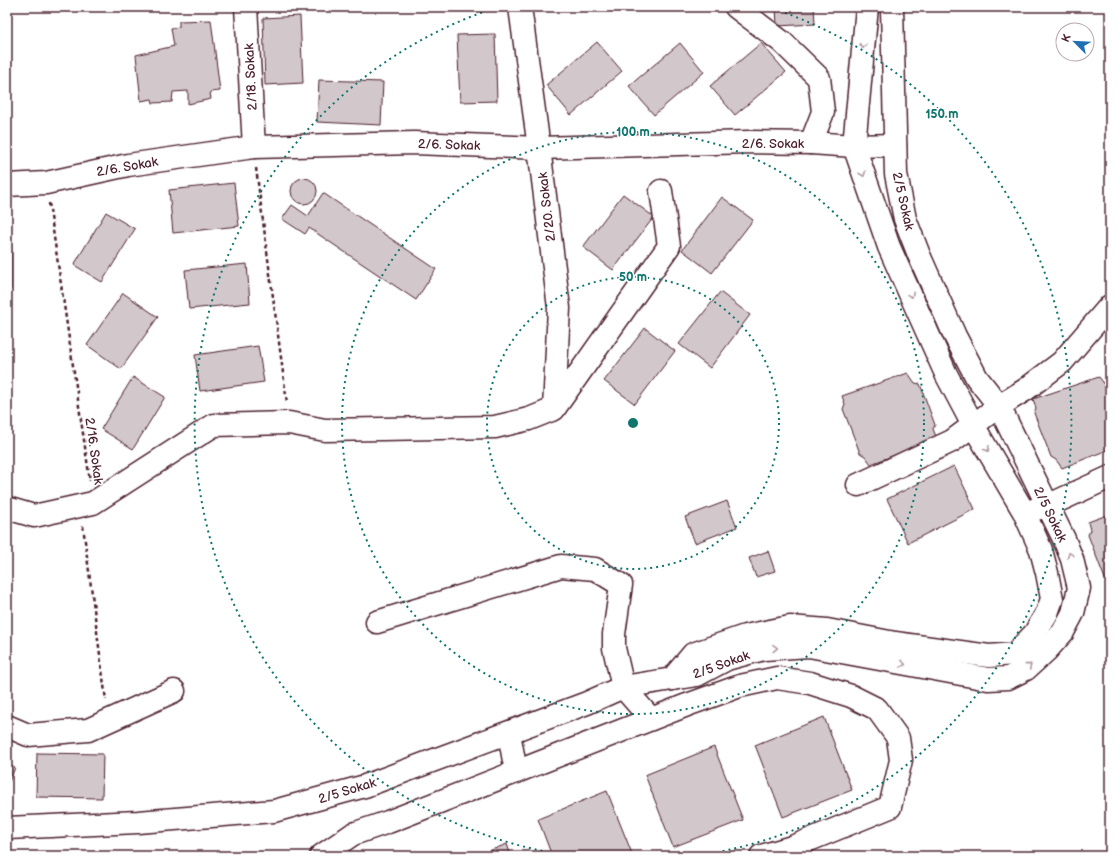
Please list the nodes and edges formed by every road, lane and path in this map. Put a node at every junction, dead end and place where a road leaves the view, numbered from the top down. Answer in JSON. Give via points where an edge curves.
{"nodes":[{"id":1,"x":246,"y":7,"type":"edge"},
{"id":2,"x":520,"y":7,"type":"edge"},
{"id":3,"x":736,"y":7,"type":"edge"},
{"id":4,"x":867,"y":7,"type":"edge"},
{"id":5,"x":892,"y":7,"type":"edge"},
{"id":6,"x":811,"y":143,"type":"junction"},
{"id":7,"x":895,"y":145,"type":"junction"},
{"id":8,"x":854,"y":146,"type":"junction"},
{"id":9,"x":254,"y":147,"type":"junction"},
{"id":10,"x":539,"y":148,"type":"junction"},
{"id":11,"x":46,"y":183,"type":"junction"},
{"id":12,"x":7,"y":185,"type":"edge"},
{"id":13,"x":661,"y":191,"type":"dead end"},
{"id":14,"x":1110,"y":306,"type":"edge"},
{"id":15,"x":1000,"y":406,"type":"junction"},
{"id":16,"x":554,"y":409,"type":"junction"},
{"id":17,"x":289,"y":423,"type":"junction"},
{"id":18,"x":973,"y":425,"type":"junction"},
{"id":19,"x":1110,"y":478,"type":"edge"},
{"id":20,"x":858,"y":486,"type":"dead end"},
{"id":21,"x":93,"y":503,"type":"junction"},
{"id":22,"x":1047,"y":506,"type":"junction"},
{"id":23,"x":7,"y":508,"type":"edge"},
{"id":24,"x":1024,"y":512,"type":"junction"},
{"id":25,"x":377,"y":622,"type":"dead end"},
{"id":26,"x":672,"y":679,"type":"junction"},
{"id":27,"x":623,"y":687,"type":"junction"},
{"id":28,"x":174,"y":691,"type":"dead end"},
{"id":29,"x":651,"y":719,"type":"junction"},
{"id":30,"x":109,"y":720,"type":"junction"},
{"id":31,"x":7,"y":726,"type":"edge"},
{"id":32,"x":509,"y":733,"type":"junction"},
{"id":33,"x":516,"y":772,"type":"junction"},
{"id":34,"x":7,"y":828,"type":"edge"},
{"id":35,"x":321,"y":856,"type":"edge"},
{"id":36,"x":761,"y":856,"type":"edge"}],
"edges":[{"from":1,"to":9,"type":"street","name":"2/18. Sokak"},
{"from":2,"to":10,"type":"street","name":"2/20. Sokak"},
{"from":3,"to":6,"type":"street","via":[[782,42],[819,78],[823,112]]},
{"from":4,"to":8,"type":"street","name":"2/5 Sokak","one_way":true},
{"from":5,"to":7,"type":"street","name":"2/5 Sokak"},
{"from":6,"to":8,"type":"street","name":"2/6. Sokak"},
{"from":6,"to":10,"type":"street","name":"2/6. Sokak","via":[[750,142]]},
{"from":7,"to":8,"type":"street","name":"2/6. Sokak"},
{"from":7,"to":15,"type":"street","name":"2/5 Sokak","via":[[896,174],[905,219],[977,378]]},
{"from":8,"to":18,"type":"street","name":"2/5 Sokak","one_way":true,"via":[[889,247],[946,374]]},
{"from":9,"to":10,"type":"street","name":"2/6. Sokak","via":[[414,142]]},
{"from":9,"to":11,"type":"street","name":"2/6. Sokak","via":[[128,165]]},
{"from":9,"to":17,"type":"path"},
{"from":10,"to":16,"type":"street","name":"2/20. Sokak","via":[[559,308]]},
{"from":11,"to":12,"type":"street","name":"2/6. Sokak"},
{"from":11,"to":21,"type":"path","name":"2/16. Sokak"},
{"from":13,"to":16,"type":"street","via":[[668,246]]},
{"from":14,"to":15,"type":"street","via":[[1062,362]]},
{"from":15,"to":18,"type":"street"},
{"from":15,"to":22,"type":"street","name":"2/5 Sokak"},
{"from":16,"to":17,"type":"street","via":[[529,420],[495,426],[325,430]]},
{"from":17,"to":21,"type":"street","via":[[214,425]]},
{"from":18,"to":20,"type":"street","via":[[952,441]]},
{"from":18,"to":24,"type":"street","name":"2/5 Sokak","one_way":true},
{"from":19,"to":22,"type":"street"},
{"from":21,"to":23,"type":"street","via":[[34,516]]},
{"from":21,"to":30,"type":"path","name":"2/16. Sokak","via":[[83,526]]},
{"from":22,"to":24,"type":"street"},
{"from":26,"to":22,"type":"street","name":"2/5 Sokak","one_way":true,"via":[[697,675],[727,659],[764,649],[809,646],[988,679],[1008,678],[1026,669],[1063,632],[1073,613],[1079,588],[1072,559]]},
{"from":24,"to":26,"type":"street","name":"2/5 Sokak","via":[[1041,550],[1052,599],[1048,613],[1035,633],[1015,654],[989,656],[895,643],[827,630],[790,627],[745,636],[693,654]]},
{"from":25,"to":27,"type":"street","via":[[561,566],[596,569],[621,585],[614,648]]},
{"from":26,"to":27,"type":"street","name":"2/5 Sokak"},
{"from":27,"to":29,"type":"street"},
{"from":27,"to":32,"type":"street","name":"2/5 Sokak"},
{"from":28,"to":30,"type":"street"},
{"from":29,"to":33,"type":"street"},
{"from":29,"to":36,"type":"street","via":[[740,686],[777,678],[810,683],[851,696],[877,709],[898,738],[901,760],[890,807],[792,847]]},
{"from":30,"to":31,"type":"street","via":[[88,730],[28,735]]},
{"from":32,"to":33,"type":"street"},
{"from":32,"to":34,"type":"street","name":"2/5 Sokak","via":[[365,786],[274,811],[138,822]]},
{"from":33,"to":35,"type":"street","via":[[353,834]]}]}
